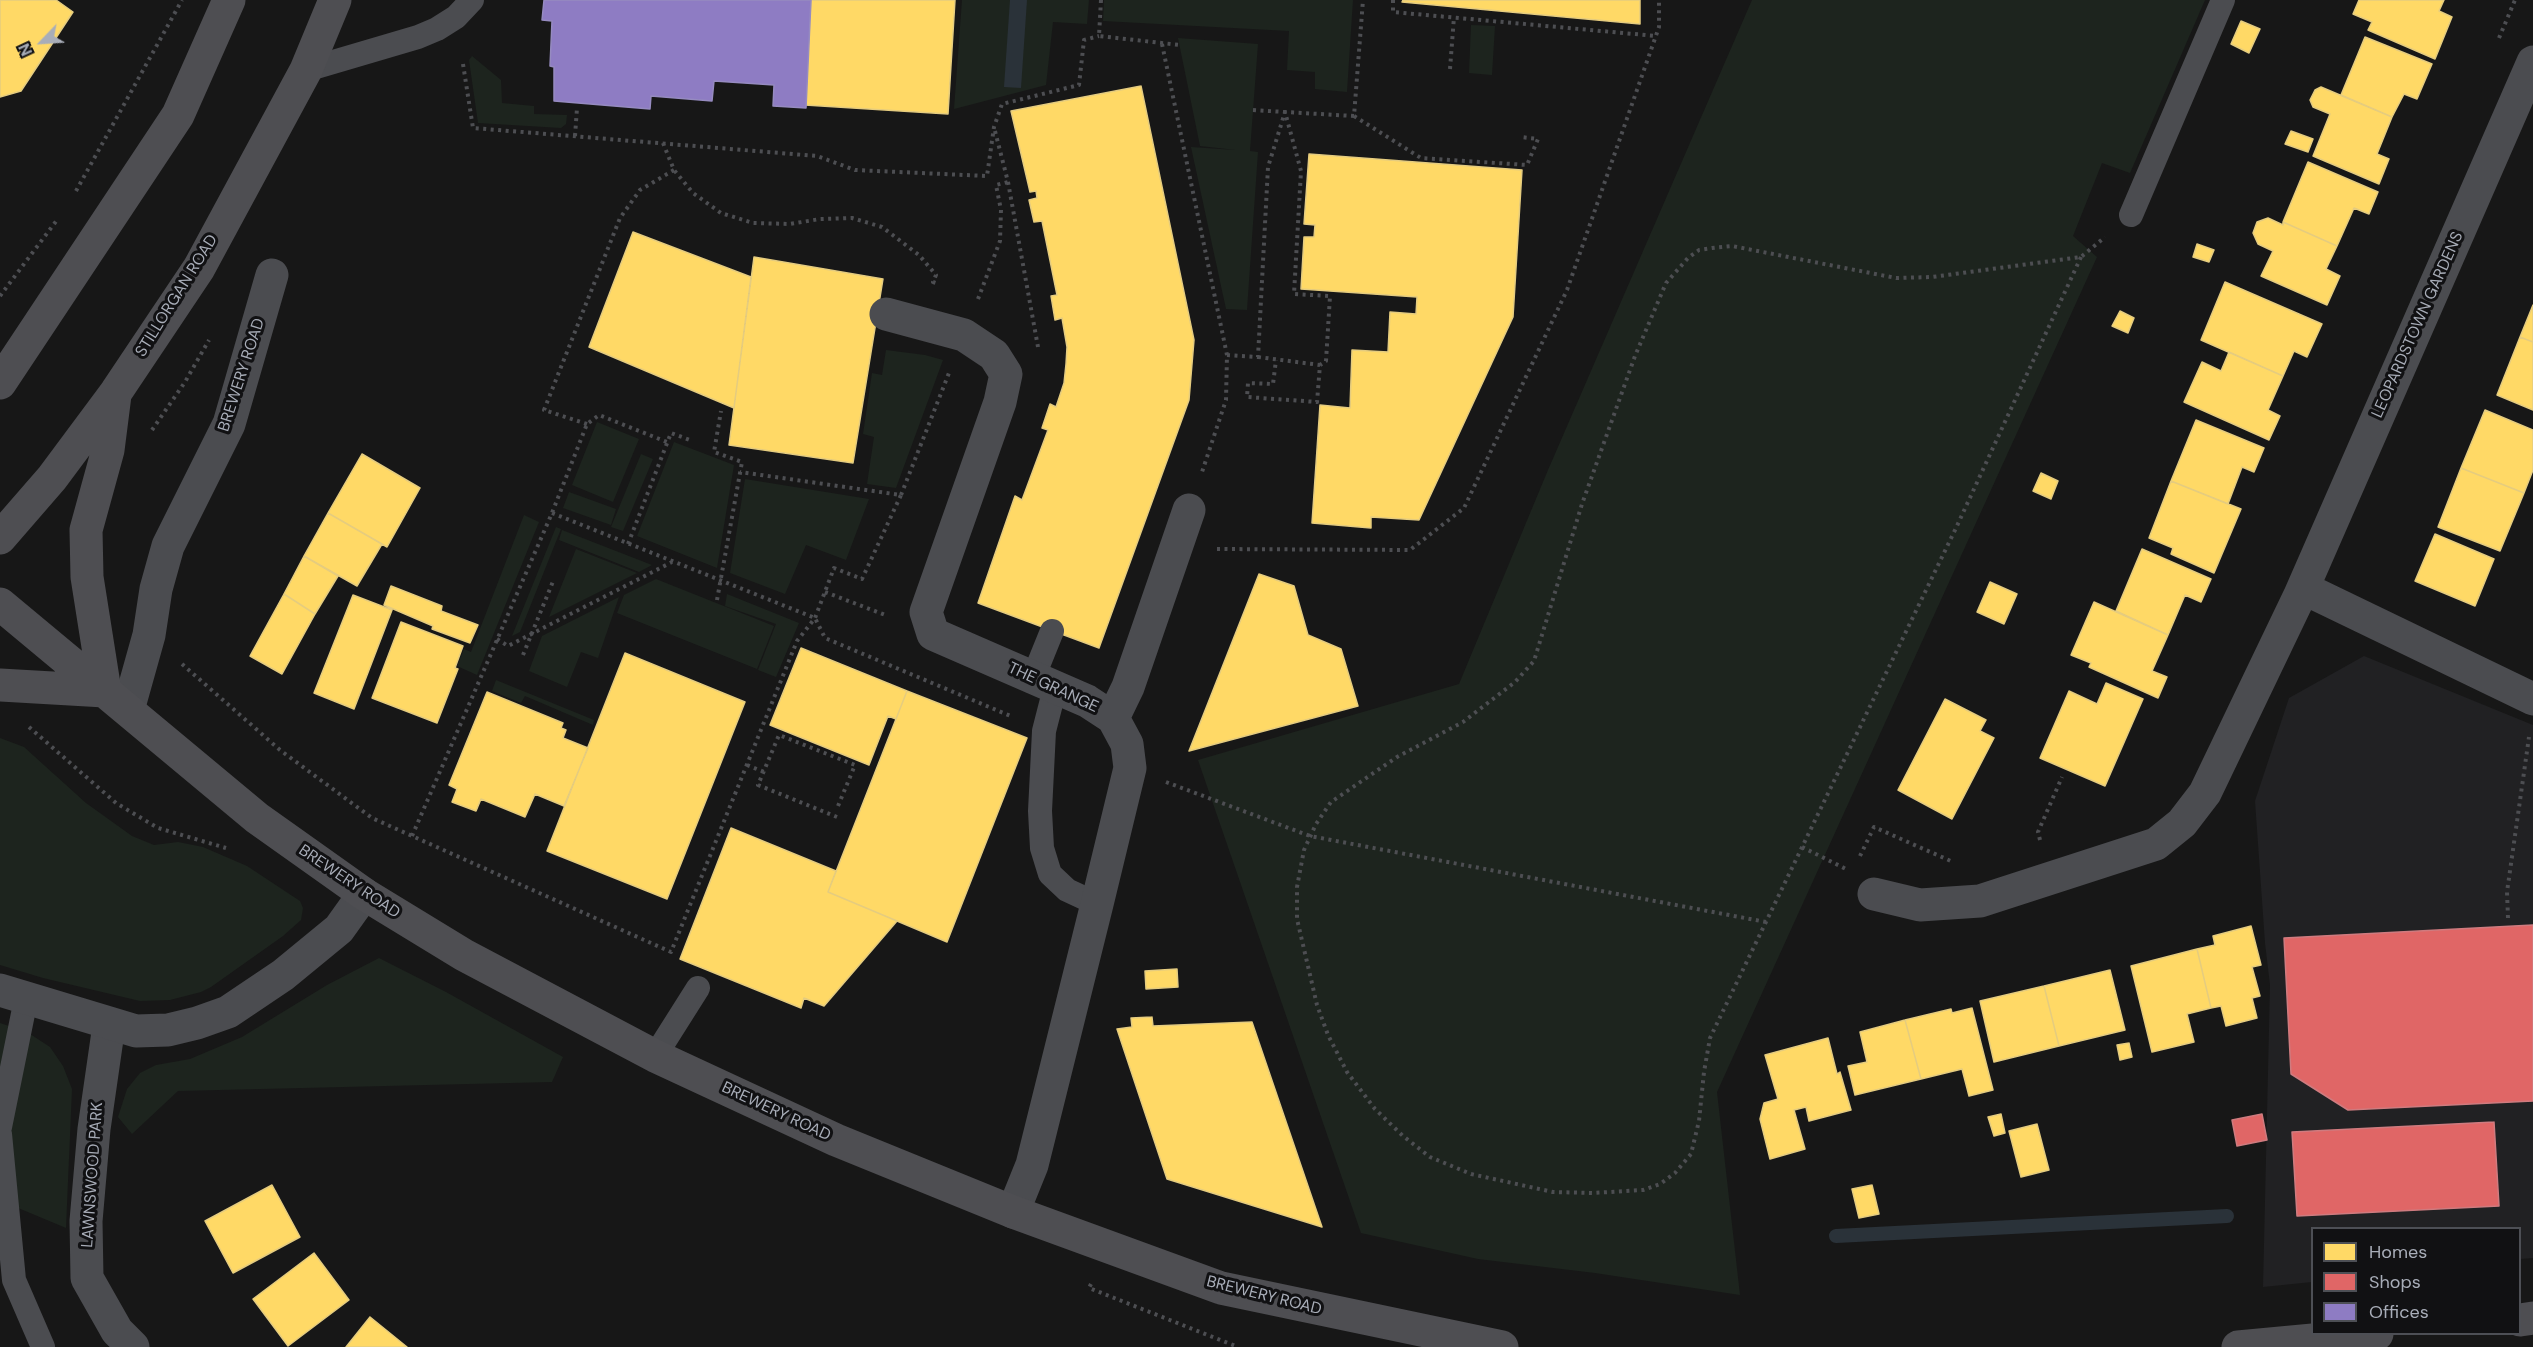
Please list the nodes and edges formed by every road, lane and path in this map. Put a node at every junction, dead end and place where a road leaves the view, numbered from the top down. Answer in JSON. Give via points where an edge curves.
{"nodes":[{"id":1,"x":182,"y":0,"type":"edge"},
{"id":2,"x":229,"y":0,"type":"edge"},
{"id":3,"x":335,"y":0,"type":"edge"},
{"id":4,"x":472,"y":0,"type":"edge"},
{"id":5,"x":1101,"y":0,"type":"edge"},
{"id":6,"x":1363,"y":0,"type":"edge"},
{"id":7,"x":1393,"y":0,"type":"edge"},
{"id":8,"x":1659,"y":0,"type":"edge"},
{"id":9,"x":2223,"y":0,"type":"edge"},
{"id":10,"x":2515,"y":0,"type":"edge"},
{"id":11,"x":1454,"y":17,"type":"junction"},
{"id":12,"x":1099,"y":36,"type":"junction"},
{"id":13,"x":1656,"y":36,"type":"junction"},
{"id":14,"x":1162,"y":44,"type":"junction"},
{"id":15,"x":1180,"y":45,"type":"dead end"},
{"id":16,"x":2495,"y":46,"type":"dead end"},
{"id":17,"x":2533,"y":62,"type":"edge"},
{"id":18,"x":463,"y":64,"type":"dead end"},
{"id":19,"x":1450,"y":69,"type":"dead end"},
{"id":20,"x":306,"y":70,"type":"junction"},
{"id":21,"x":577,"y":108,"type":"dead end"},
{"id":22,"x":1254,"y":110,"type":"dead end"},
{"id":23,"x":1285,"y":112,"type":"junction"},
{"id":24,"x":1354,"y":116,"type":"junction"},
{"id":25,"x":994,"y":127,"type":"junction"},
{"id":26,"x":575,"y":136,"type":"junction"},
{"id":27,"x":1521,"y":137,"type":"dead end"},
{"id":28,"x":663,"y":143,"type":"junction"},
{"id":29,"x":674,"y":170,"type":"junction"},
{"id":30,"x":76,"y":192,"type":"dead end"},
{"id":31,"x":63,"y":212,"type":"dead end"},
{"id":32,"x":2130,"y":215,"type":"joint"},
{"id":33,"x":2080,"y":257,"type":"junction"},
{"id":34,"x":273,"y":275,"type":"dead end"},
{"id":35,"x":942,"y":286,"type":"dead end"},
{"id":36,"x":0,"y":297,"type":"edge"},
{"id":37,"x":968,"y":297,"type":"dead end"},
{"id":38,"x":886,"y":314,"type":"dead end"},
{"id":39,"x":212,"y":335,"type":"dead end"},
{"id":40,"x":964,"y":335,"type":"junction"},
{"id":41,"x":1227,"y":355,"type":"junction"},
{"id":42,"x":1257,"y":357,"type":"junction"},
{"id":43,"x":1276,"y":360,"type":"junction"},
{"id":44,"x":1320,"y":365,"type":"junction"},
{"id":45,"x":0,"y":383,"type":"edge"},
{"id":46,"x":116,"y":392,"type":"junction"},
{"id":47,"x":721,"y":411,"type":"dead end"},
{"id":48,"x":587,"y":424,"type":"junction"},
{"id":49,"x":147,"y":437,"type":"dead end"},
{"id":50,"x":690,"y":440,"type":"dead end"},
{"id":51,"x":667,"y":442,"type":"junction"},
{"id":52,"x":740,"y":472,"type":"junction"},
{"id":53,"x":901,"y":495,"type":"junction"},
{"id":54,"x":1190,"y":510,"type":"joint"},
{"id":55,"x":552,"y":513,"type":"junction"},
{"id":56,"x":0,"y":538,"type":"edge"},
{"id":57,"x":1179,"y":541,"type":"junction"},
{"id":58,"x":628,"y":544,"type":"junction"},
{"id":59,"x":673,"y":562,"type":"junction"},
{"id":60,"x":554,"y":579,"type":"dead end"},
{"id":61,"x":719,"y":580,"type":"junction"},
{"id":62,"x":2303,"y":588,"type":"junction"},
{"id":63,"x":825,"y":592,"type":"junction"},
{"id":64,"x":717,"y":600,"type":"dead end"},
{"id":65,"x":0,"y":604,"type":"edge"},
{"id":66,"x":815,"y":618,"type":"junction"},
{"id":67,"x":1052,"y":631,"type":"dead end"},
{"id":68,"x":532,"y":634,"type":"junction"},
{"id":69,"x":933,"y":634,"type":"junction"},
{"id":70,"x":149,"y":635,"type":"junction"},
{"id":71,"x":497,"y":639,"type":"junction"},
{"id":72,"x":523,"y":655,"type":"dead end"},
{"id":73,"x":1044,"y":683,"type":"junction"},
{"id":74,"x":0,"y":685,"type":"edge"},
{"id":75,"x":2533,"y":699,"type":"edge"},
{"id":76,"x":117,"y":701,"type":"junction"},
{"id":77,"x":1113,"y":718,"type":"junction"},
{"id":78,"x":1044,"y":731,"type":"junction"},
{"id":79,"x":2530,"y":736,"type":"dead end"},
{"id":80,"x":747,"y":765,"type":"junction"},
{"id":81,"x":1130,"y":768,"type":"junction"},
{"id":82,"x":764,"y":772,"type":"junction"},
{"id":83,"x":2062,"y":777,"type":"dead end"},
{"id":84,"x":838,"y":806,"type":"dead end"},
{"id":85,"x":837,"y":817,"type":"dead end"},
{"id":86,"x":412,"y":836,"type":"junction"},
{"id":87,"x":1310,"y":836,"type":"junction"},
{"id":88,"x":2042,"y":845,"type":"dead end"},
{"id":89,"x":1802,"y":847,"type":"junction"},
{"id":90,"x":1857,"y":863,"type":"dead end"},
{"id":91,"x":1963,"y":866,"type":"dead end"},
{"id":92,"x":1863,"y":883,"type":"joint"},
{"id":93,"x":364,"y":894,"type":"junction"},
{"id":94,"x":1097,"y":904,"type":"junction"},
{"id":95,"x":2508,"y":918,"type":"dead end"},
{"id":96,"x":1766,"y":922,"type":"junction"},
{"id":97,"x":698,"y":988,"type":"dead end"},
{"id":98,"x":13,"y":994,"type":"edge"},
{"id":99,"x":109,"y":1024,"type":"junction"},
{"id":100,"x":654,"y":1056,"type":"junction"},
{"id":101,"x":0,"y":1127,"type":"edge"},
{"id":102,"x":0,"y":1134,"type":"edge"},
{"id":103,"x":1013,"y":1212,"type":"junction"},
{"id":104,"x":2366,"y":1335,"type":"edge"},
{"id":105,"x":43,"y":1347,"type":"edge"},
{"id":106,"x":133,"y":1347,"type":"edge"},
{"id":107,"x":1502,"y":1347,"type":"edge"},
{"id":108,"x":2238,"y":1347,"type":"edge"}],
"edges":[{"from":1,"to":30,"type":"path"},
{"from":2,"to":45,"type":"highway","via":[[178,115]]},
{"from":3,"to":20,"type":"highway","name":"STILLORGAN ROAD"},
{"from":4,"to":20,"type":"lane","via":[[456,17],[427,33]]},
{"from":5,"to":12,"type":"path"},
{"from":6,"to":24,"type":"path"},
{"from":7,"to":11,"type":"path","via":[[1393,12]]},
{"from":8,"to":13,"type":"path"},
{"from":9,"to":32,"type":"lane"},
{"from":10,"to":16,"type":"path"},
{"from":11,"to":13,"type":"path"},
{"from":11,"to":19,"type":"path"},
{"from":12,"to":14,"type":"path"},
{"from":12,"to":25,"type":"path","via":[[1084,40],[1079,85],[1002,104]]},
{"from":13,"to":57,"type":"path","via":[[1567,290],[1464,508],[1410,550],[1205,549]]},
{"from":14,"to":15,"type":"path"},
{"from":14,"to":41,"type":"path"},
{"from":17,"to":62,"type":"street","name":"LEOPARDSTOWN GARDENS"},
{"from":18,"to":26,"type":"path","via":[[473,128]]},
{"from":20,"to":46,"type":"highway","name":"STILLORGAN ROAD","via":[[199,268]]},
{"from":21,"to":26,"type":"path"},
{"from":22,"to":23,"type":"path"},
{"from":23,"to":24,"type":"path"},
{"from":23,"to":42,"type":"path","via":[[1268,166]]},
{"from":23,"to":44,"type":"path","via":[[1301,171],[1294,294],[1330,296],[1326,362]]},
{"from":24,"to":27,"type":"path","via":[[1420,158],[1527,165],[1538,139]]},
{"from":25,"to":28,"type":"path","via":[[987,176],[855,170],[818,156]]},
{"from":25,"to":37,"type":"path","via":[[1008,182],[996,185],[1001,210],[1000,241],[977,301]]},
{"from":26,"to":28,"type":"path"},
{"from":28,"to":29,"type":"path"},
{"from":29,"to":35,"type":"path","via":[[693,193],[721,213],[753,223],[790,225],[852,218],[882,227],[919,255],[936,274],[933,282]]},
{"from":29,"to":48,"type":"path","via":[[640,190],[620,218],[544,410]]},
{"from":31,"to":36,"type":"path"},
{"from":32,"to":33,"type":"path"},
{"from":33,"to":87,"type":"path","via":[[1932,277],[1896,278],[1732,246],[1699,250],[1688,258],[1666,284],[1635,356],[1582,504],[1534,661],[1515,682],[1463,722],[1397,757],[1331,802]]},
{"from":33,"to":89,"type":"path","via":[[1956,528]]},
{"from":34,"to":70,"type":"street","name":"BREWERY ROAD","via":[[229,424],[168,546]]},
{"from":38,"to":40,"type":"street"},
{"from":39,"to":49,"type":"path"},
{"from":40,"to":53,"type":"path"},
{"from":40,"to":69,"type":"street","via":[[994,355],[1006,374],[1000,402],[926,612]]},
{"from":41,"to":42,"type":"path"},
{"from":41,"to":54,"type":"path","via":[[1226,400]]},
{"from":42,"to":43,"type":"path"},
{"from":43,"to":44,"type":"path"},
{"from":43,"to":44,"type":"path","via":[[1273,384],[1248,383],[1247,397],[1317,402]]},
{"from":46,"to":56,"type":"highway","name":"STILLORGAN ROAD","via":[[52,478]]},
{"from":46,"to":76,"type":"highway","via":[[108,450],[86,530],[87,577]]},
{"from":47,"to":52,"type":"path","via":[[714,452],[742,462]]},
{"from":48,"to":51,"type":"path","via":[[599,416]]},
{"from":48,"to":55,"type":"path"},
{"from":50,"to":51,"type":"path","via":[[671,432]]},
{"from":51,"to":58,"type":"path"},
{"from":52,"to":53,"type":"path"},
{"from":52,"to":61,"type":"path"},
{"from":53,"to":63,"type":"path","via":[[862,579],[834,568]]},
{"from":54,"to":57,"type":"street"},
{"from":55,"to":58,"type":"path"},
{"from":55,"to":71,"type":"path"},
{"from":57,"to":77,"type":"street","via":[[1128,687]]},
{"from":58,"to":59,"type":"path"},
{"from":59,"to":61,"type":"path"},
{"from":59,"to":68,"type":"path"},
{"from":60,"to":68,"type":"path"},
{"from":61,"to":64,"type":"path"},
{"from":61,"to":66,"type":"path"},
{"from":62,"to":75,"type":"street"},
{"from":62,"to":92,"type":"street","name":"LEOPARDSTOWN GARDENS","via":[[2205,793],[2182,823],[2156,844],[1980,901],[1920,905]]},
{"from":63,"to":66,"type":"path"},
{"from":63,"to":69,"type":"path"},
{"from":65,"to":76,"type":"highway","name":"BREWERY ROAD"},
{"from":66,"to":78,"type":"path","via":[[825,638]]},
{"from":66,"to":80,"type":"path","via":[[797,641]]},
{"from":67,"to":73,"type":"lane"},
{"from":68,"to":71,"type":"path","via":[[508,646]]},
{"from":68,"to":72,"type":"path"},
{"from":69,"to":73,"type":"street","name":"THE GRANGE"},
{"from":70,"to":76,"type":"street","name":"BREWERY ROAD"},
{"from":70,"to":86,"type":"path","via":[[280,750],[372,818]]},
{"from":71,"to":86,"type":"path"},
{"from":73,"to":77,"type":"street","name":"THE GRANGE","via":[[1087,701]]},
{"from":73,"to":78,"type":"lane"},
{"from":74,"to":76,"type":"highway"},
{"from":76,"to":93,"type":"highway","name":"BREWERY ROAD","via":[[257,818]]},
{"from":77,"to":81,"type":"street","name":"THE GRANGE","via":[[1127,744]]},
{"from":78,"to":94,"type":"lane","via":[[1042,848],[1050,874],[1067,890]]},
{"from":79,"to":95,"type":"path","via":[[2507,892]]},
{"from":80,"to":82,"type":"path"},
{"from":80,"to":86,"type":"path","via":[[671,952]]},
{"from":81,"to":87,"type":"path"},
{"from":81,"to":94,"type":"street","name":"THE GRANGE"},
{"from":82,"to":84,"type":"path","via":[[779,735],[855,765]]},
{"from":82,"to":85,"type":"path","via":[[758,785]]},
{"from":83,"to":88,"type":"path","via":[[2038,832]]},
{"from":87,"to":96,"type":"path"},
{"from":87,"to":96,"type":"path","via":[[1297,887],[1297,919],[1317,1005],[1347,1072],[1375,1109],[1430,1157],[1471,1174],[1553,1192],[1642,1190],[1675,1173],[1691,1154],[1700,1121],[1710,1038]]},
{"from":89,"to":92,"type":"path"},
{"from":89,"to":96,"type":"path"},
{"from":90,"to":91,"type":"path","via":[[1874,827]]},
{"from":93,"to":99,"type":"street","via":[[347,921],[323,943],[228,1012],[168,1030],[136,1031]]},
{"from":93,"to":100,"type":"highway","name":"BREWERY ROAD","via":[[464,955]]},
{"from":94,"to":103,"type":"street","name":"THE GRANGE","via":[[1032,1165]]},
{"from":97,"to":100,"type":"lane"},
{"from":98,"to":99,"type":"street"},
{"from":98,"to":101,"type":"lane"},
{"from":99,"to":106,"type":"street","name":"LAWNSWOOD PARK","via":[[93,1140],[86,1221],[87,1278],[117,1331]]},
{"from":100,"to":103,"type":"highway","name":"BREWERY ROAD","via":[[836,1140]]},
{"from":102,"to":105,"type":"lane","via":[[14,1280]]},
{"from":103,"to":107,"type":"highway","name":"BREWERY ROAD","via":[[1221,1288]]},
{"from":104,"to":108,"type":"highway"}]}
